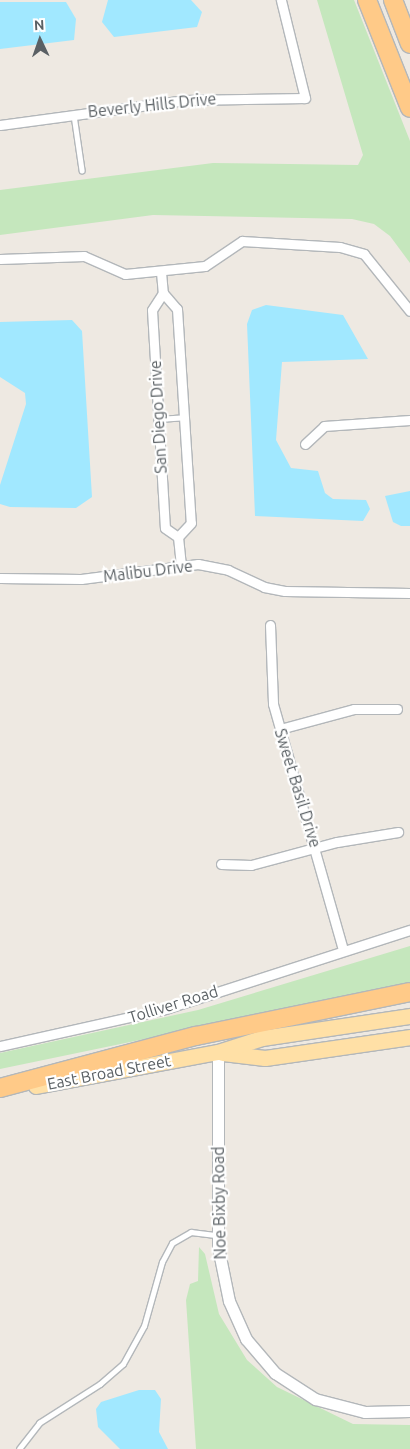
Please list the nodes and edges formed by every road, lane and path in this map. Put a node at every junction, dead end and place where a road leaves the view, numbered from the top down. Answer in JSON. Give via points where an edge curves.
{"nodes":[{"id":1,"x":281,"y":0,"type":"edge"},
{"id":2,"x":368,"y":0,"type":"edge"},
{"id":3,"x":393,"y":0,"type":"edge"},
{"id":4,"x":410,"y":44,"type":"edge"},
{"id":5,"x":410,"y":108,"type":"edge"},
{"id":6,"x":74,"y":114,"type":"junction"},
{"id":7,"x":0,"y":125,"type":"edge"},
{"id":8,"x":82,"y":170,"type":"dead end"},
{"id":9,"x":0,"y":259,"type":"edge"},
{"id":10,"x":161,"y":272,"type":"junction"},
{"id":11,"x":163,"y":293,"type":"junction"},
{"id":12,"x":410,"y":311,"type":"edge"},
{"id":13,"x":184,"y":417,"type":"junction"},
{"id":14,"x":158,"y":419,"type":"junction"},
{"id":15,"x":410,"y":420,"type":"edge"},
{"id":16,"x":305,"y":444,"type":"dead end"},
{"id":17,"x":178,"y":537,"type":"junction"},
{"id":18,"x":181,"y":565,"type":"junction"},
{"id":19,"x":0,"y":578,"type":"edge"},
{"id":20,"x":410,"y":593,"type":"edge"},
{"id":21,"x":270,"y":624,"type":"dead end"},
{"id":22,"x":397,"y":709,"type":"dead end"},
{"id":23,"x":280,"y":729,"type":"junction"},
{"id":24,"x":398,"y":832,"type":"dead end"},
{"id":25,"x":316,"y":849,"type":"junction"},
{"id":26,"x":221,"y":864,"type":"dead end"},
{"id":27,"x":410,"y":930,"type":"edge"},
{"id":28,"x":343,"y":949,"type":"junction"},
{"id":29,"x":410,"y":992,"type":"edge"},
{"id":30,"x":410,"y":1016,"type":"edge"},
{"id":31,"x":410,"y":1037,"type":"edge"},
{"id":32,"x":0,"y":1046,"type":"edge"},
{"id":33,"x":218,"y":1052,"type":"junction"},
{"id":34,"x":0,"y":1088,"type":"edge"},
{"id":35,"x":0,"y":1093,"type":"edge"},
{"id":36,"x":217,"y":1235,"type":"junction"},
{"id":37,"x":410,"y":1411,"type":"edge"},
{"id":38,"x":19,"y":1449,"type":"edge"}],
"edges":[{"from":1,"to":6,"type":"street","name":"Beverly Hills Drive","via":[[305,98],[185,100]]},
{"from":2,"to":5,"type":"highway"},
{"from":3,"to":4,"type":"highway"},
{"from":6,"to":7,"type":"street","name":"Beverly Hills Drive"},
{"from":6,"to":8,"type":"lane"},
{"from":9,"to":10,"type":"street","via":[[84,256],[119,273]]},
{"from":10,"to":11,"type":"street","name":"San Diego Drive"},
{"from":10,"to":12,"type":"street","via":[[205,266],[233,244],[255,240],[352,249],[374,264]]},
{"from":11,"to":13,"type":"street","name":"San Diego Drive","via":[[177,310]]},
{"from":11,"to":14,"type":"street","name":"San Diego Drive","via":[[152,310]]},
{"from":13,"to":14,"type":"lane"},
{"from":13,"to":17,"type":"street","name":"San Diego Drive","via":[[190,523]]},
{"from":14,"to":17,"type":"street","name":"San Diego Drive","via":[[165,528]]},
{"from":15,"to":16,"type":"street","via":[[324,426]]},
{"from":17,"to":18,"type":"street"},
{"from":18,"to":19,"type":"street","name":"Malibu Drive","via":[[81,579]]},
{"from":18,"to":20,"type":"street","name":"Malibu Drive","via":[[228,570],[264,587],[285,591]]},
{"from":21,"to":23,"type":"street","name":"Sweet Basil Drive","via":[[273,704]]},
{"from":22,"to":23,"type":"street","via":[[354,709]]},
{"from":23,"to":25,"type":"street","name":"Sweet Basil Drive"},
{"from":24,"to":25,"type":"street"},
{"from":25,"to":26,"type":"street","via":[[252,865]]},
{"from":25,"to":28,"type":"street","name":"Sweet Basil Drive"},
{"from":27,"to":28,"type":"street","name":"Tolliver Road"},
{"from":28,"to":32,"type":"street","name":"Tolliver Road","via":[[165,1009]]},
{"from":29,"to":34,"type":"highway","via":[[196,1036]]},
{"from":30,"to":33,"type":"main road","name":"East Broad Street","via":[[262,1038]]},
{"from":31,"to":33,"type":"main road","name":"East Broad Street","via":[[265,1058]]},
{"from":33,"to":35,"type":"main road","name":"East Broad Street"},
{"from":33,"to":36,"type":"street","name":"Noe Bixby Road"},
{"from":36,"to":37,"type":"street","name":"Noe Bixby Road","via":[[221,1272],[236,1320],[275,1373],[315,1399],[341,1407]]},
{"from":36,"to":38,"type":"lane","via":[[191,1232],[172,1243],[162,1262],[144,1326],[123,1364],[100,1384],[39,1423]]}]}
